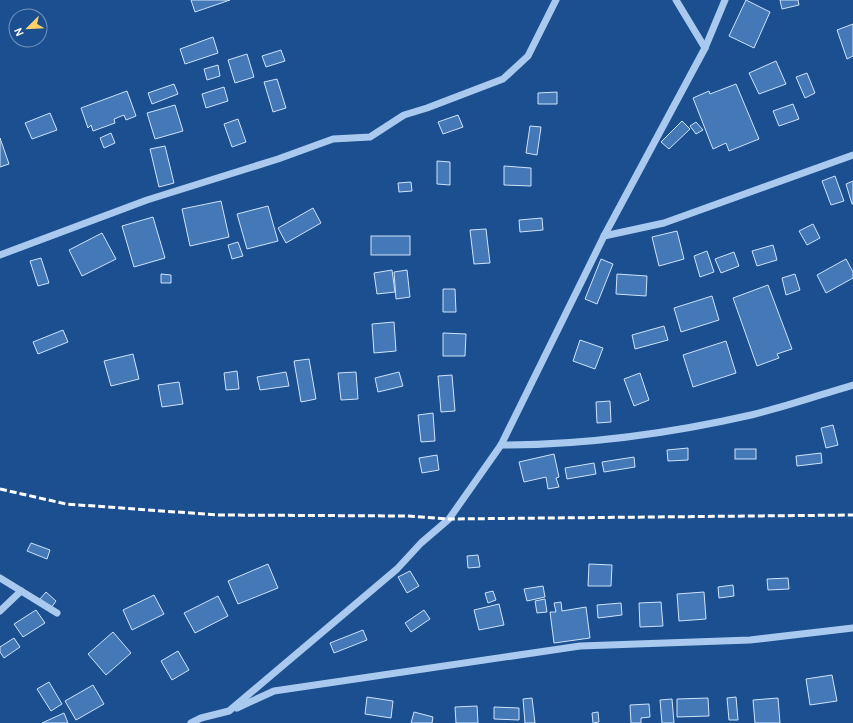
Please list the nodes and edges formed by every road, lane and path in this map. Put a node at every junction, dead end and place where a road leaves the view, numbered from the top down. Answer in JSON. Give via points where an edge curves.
{"nodes":[{"id":1,"x":556,"y":0,"type":"edge"},
{"id":2,"x":676,"y":0,"type":"edge"},
{"id":3,"x":725,"y":0,"type":"edge"},
{"id":4,"x":705,"y":48,"type":"junction"},
{"id":5,"x":853,"y":155,"type":"edge"},
{"id":6,"x":604,"y":236,"type":"junction"},
{"id":7,"x":0,"y":255,"type":"edge"},
{"id":8,"x":853,"y":385,"type":"edge"},
{"id":9,"x":501,"y":446,"type":"junction"},
{"id":10,"x":0,"y":578,"type":"edge"},
{"id":11,"x":21,"y":591,"type":"junction"},
{"id":12,"x":0,"y":611,"type":"edge"},
{"id":13,"x":57,"y":613,"type":"dead end"},
{"id":14,"x":853,"y":628,"type":"edge"},
{"id":15,"x":229,"y":711,"type":"junction"},
{"id":16,"x":191,"y":723,"type":"edge"}],
"edges":[{"from":1,"to":7,"type":"street","via":[[528,56],[503,79],[404,115],[370,137],[333,139],[148,200]]},
{"from":2,"to":4,"type":"street"},
{"from":3,"to":4,"type":"street"},
{"from":4,"to":6,"type":"street"},
{"from":5,"to":6,"type":"street","via":[[664,224]]},
{"from":6,"to":9,"type":"street"},
{"from":8,"to":9,"type":"street","via":[[752,415],[670,432],[552,445]]},
{"from":9,"to":15,"type":"street","via":[[449,519],[421,543],[397,569]]},
{"from":10,"to":11,"type":"street"},
{"from":11,"to":12,"type":"street"},
{"from":11,"to":13,"type":"street"},
{"from":14,"to":15,"type":"street","via":[[750,640],[580,646],[274,691]]},
{"from":15,"to":16,"type":"street"}]}
